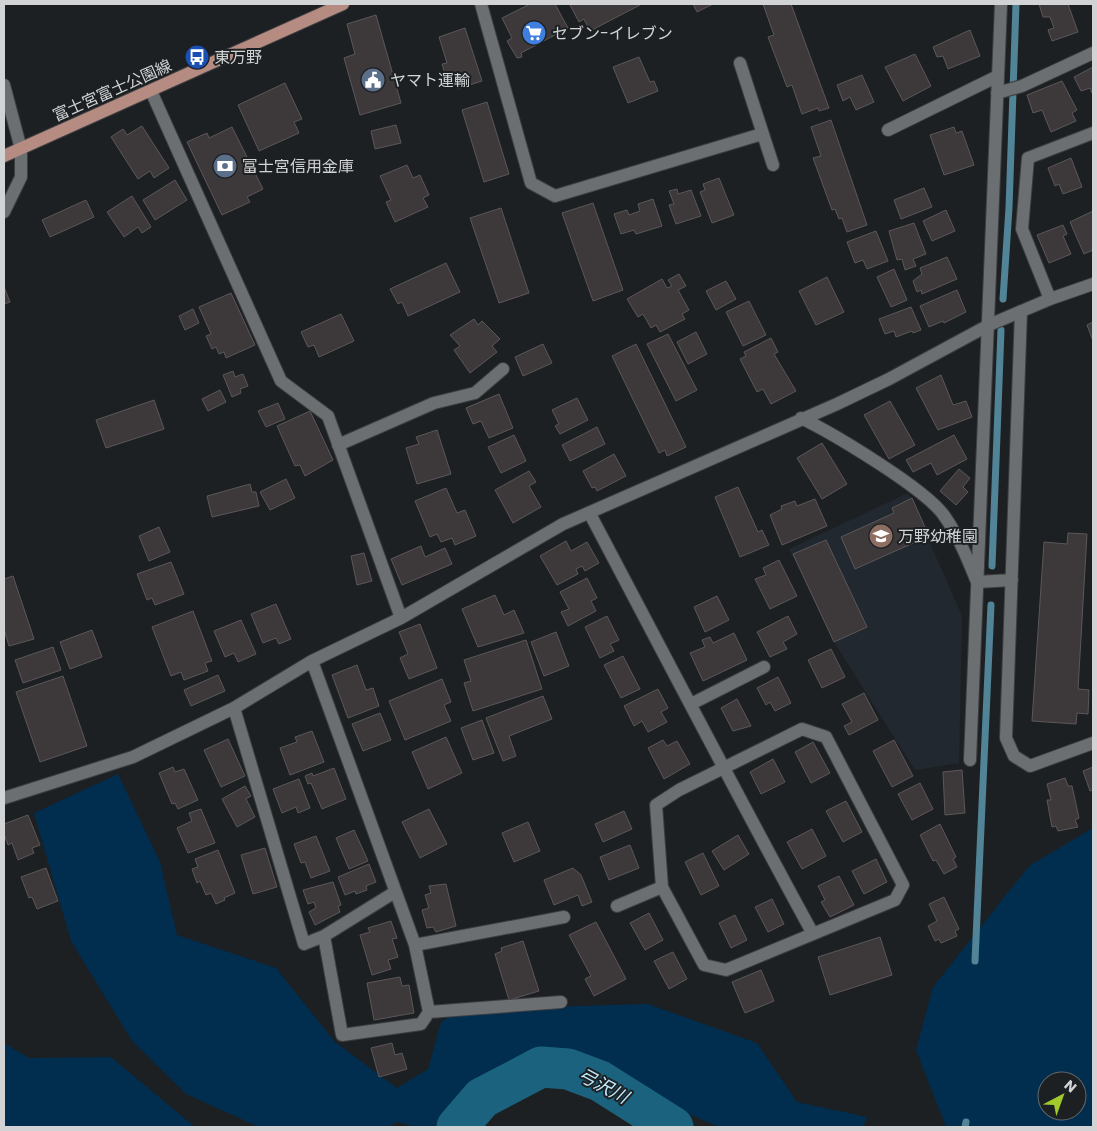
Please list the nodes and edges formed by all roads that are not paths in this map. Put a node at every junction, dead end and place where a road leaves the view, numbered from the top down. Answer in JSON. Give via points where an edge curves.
{"nodes":[{"id":1,"x":343,"y":4,"type":"edge"},
{"id":2,"x":481,"y":4,"type":"edge"},
{"id":3,"x":1001,"y":4,"type":"edge"},
{"id":4,"x":1093,"y":53,"type":"edge"},
{"id":5,"x":740,"y":63,"type":"dead end"},
{"id":6,"x":998,"y":76,"type":"junction"},
{"id":7,"x":4,"y":85,"type":"edge"},
{"id":8,"x":150,"y":91,"type":"junction"},
{"id":9,"x":997,"y":93,"type":"junction"},
{"id":10,"x":888,"y":130,"type":"dead end"},
{"id":11,"x":1093,"y":133,"type":"edge"},
{"id":12,"x":762,"y":134,"type":"junction"},
{"id":13,"x":21,"y":148,"type":"junction"},
{"id":14,"x":4,"y":156,"type":"edge"},
{"id":15,"x":773,"y":165,"type":"dead end"},
{"id":16,"x":4,"y":212,"type":"edge"},
{"id":17,"x":1093,"y":284,"type":"edge"},
{"id":18,"x":1050,"y":299,"type":"junction"},
{"id":19,"x":1021,"y":311,"type":"junction"},
{"id":20,"x":989,"y":325,"type":"junction"},
{"id":21,"x":503,"y":369,"type":"dead end"},
{"id":22,"x":801,"y":418,"type":"junction"},
{"id":23,"x":338,"y":445,"type":"junction"},
{"id":24,"x":590,"y":514,"type":"junction"},
{"id":25,"x":1012,"y":580,"type":"junction"},
{"id":26,"x":977,"y":582,"type":"junction"},
{"id":27,"x":401,"y":618,"type":"junction"},
{"id":28,"x":312,"y":661,"type":"junction"},
{"id":29,"x":764,"y":667,"type":"dead end"},
{"id":30,"x":691,"y":704,"type":"junction"},
{"id":31,"x":234,"y":708,"type":"junction"},
{"id":32,"x":1093,"y":743,"type":"edge"},
{"id":33,"x":970,"y":760,"type":"dead end"},
{"id":34,"x":722,"y":769,"type":"junction"},
{"id":35,"x":4,"y":798,"type":"edge"},
{"id":36,"x":662,"y":887,"type":"junction"},
{"id":37,"x":395,"y":892,"type":"junction"},
{"id":38,"x":617,"y":906,"type":"dead end"},
{"id":39,"x":564,"y":917,"type":"dead end"},
{"id":40,"x":813,"y":934,"type":"junction"},
{"id":41,"x":324,"y":936,"type":"junction"},
{"id":42,"x":415,"y":945,"type":"junction"},
{"id":43,"x":561,"y":1002,"type":"dead end"},
{"id":44,"x":429,"y":1012,"type":"junction"}],
"edges":[{"from":1,"to":8,"type":"main road","name":"富士宮富士公園線"},
{"from":2,"to":12,"type":"street","via":[[532,183],[555,196]]},
{"from":3,"to":6,"type":"street"},
{"from":4,"to":9,"type":"street","via":[[1022,86]]},
{"from":5,"to":12,"type":"street"},
{"from":6,"to":9,"type":"street"},
{"from":6,"to":10,"type":"street"},
{"from":7,"to":13,"type":"street"},
{"from":8,"to":13,"type":"main road","name":"富士宮富士公園線"},
{"from":8,"to":23,"type":"street","via":[[281,381],[328,416]]},
{"from":9,"to":20,"type":"street"},
{"from":11,"to":18,"type":"street","via":[[1028,158],[1022,229]]},
{"from":12,"to":15,"type":"street"},
{"from":13,"to":14,"type":"main road","name":"富士宮富士公園線"},
{"from":13,"to":16,"type":"street","via":[[21,177]]},
{"from":17,"to":18,"type":"street"},
{"from":18,"to":19,"type":"street"},
{"from":19,"to":20,"type":"street"},
{"from":19,"to":25,"type":"street"},
{"from":20,"to":22,"type":"street","via":[[889,379]]},
{"from":20,"to":26,"type":"street"},
{"from":21,"to":23,"type":"street","via":[[476,393],[434,403]]},
{"from":22,"to":24,"type":"street"},
{"from":22,"to":26,"type":"street","via":[[915,489],[944,515]]},
{"from":23,"to":27,"type":"street"},
{"from":24,"to":27,"type":"street","via":[[563,524]]},
{"from":24,"to":30,"type":"street"},
{"from":25,"to":26,"type":"street"},
{"from":25,"to":32,"type":"street","via":[[1006,738],[1014,756],[1030,766]]},
{"from":26,"to":33,"type":"street"},
{"from":27,"to":28,"type":"street"},
{"from":28,"to":31,"type":"street"},
{"from":28,"to":37,"type":"street"},
{"from":29,"to":30,"type":"street"},
{"from":30,"to":34,"type":"street"},
{"from":31,"to":35,"type":"street","via":[[133,757]]},
{"from":31,"to":41,"type":"street","via":[[304,944]]},
{"from":34,"to":36,"type":"street","via":[[656,805]]},
{"from":34,"to":40,"type":"street"},
{"from":34,"to":40,"type":"street","via":[[802,729],[826,736],[903,885],[895,900]]},
{"from":36,"to":38,"type":"street"},
{"from":36,"to":40,"type":"street","via":[[704,966],[726,970]]},
{"from":37,"to":41,"type":"street"},
{"from":37,"to":42,"type":"street"},
{"from":39,"to":42,"type":"street"},
{"from":41,"to":44,"type":"street","via":[[342,1035],[421,1024]]},
{"from":42,"to":44,"type":"street"},
{"from":43,"to":44,"type":"street"}]}
